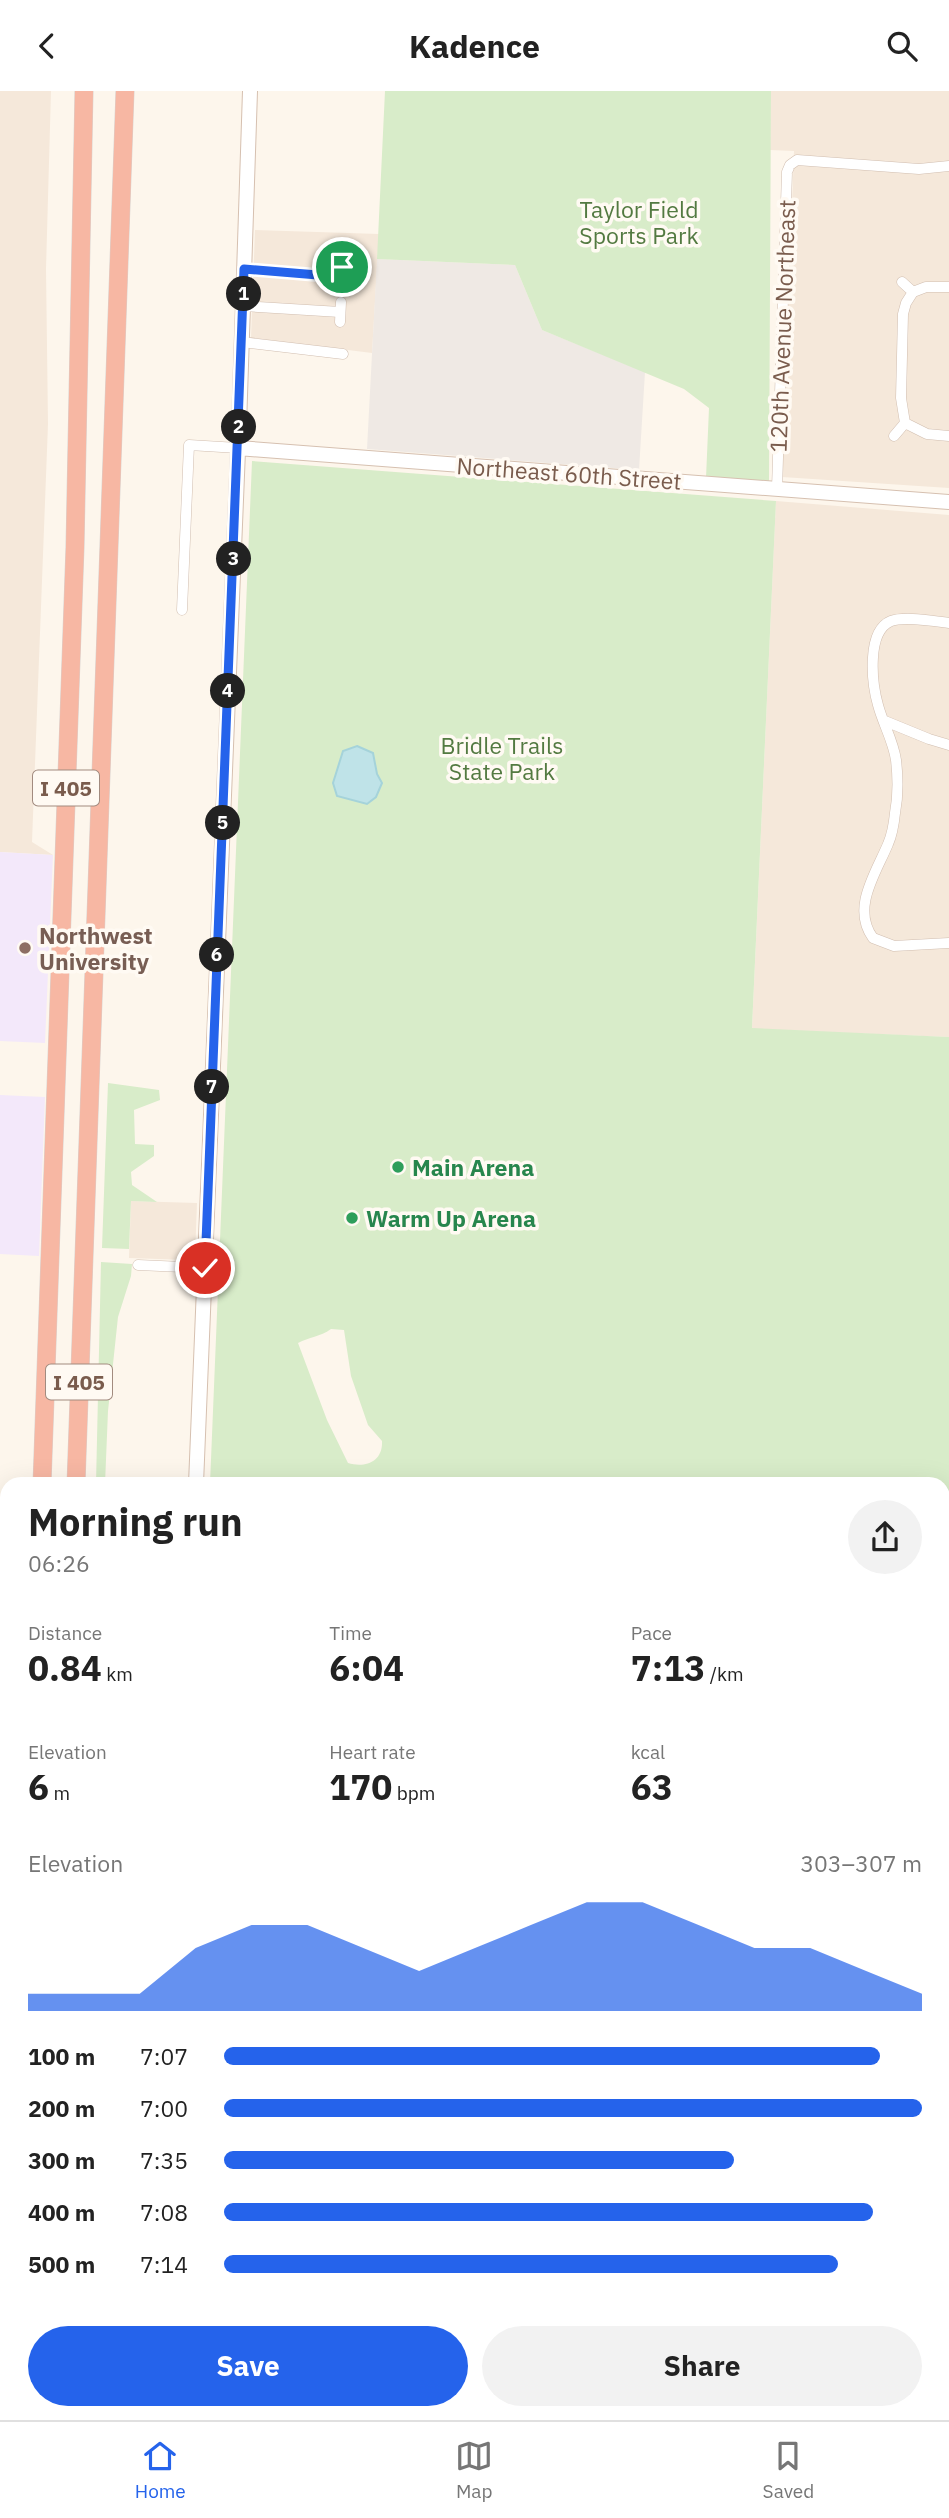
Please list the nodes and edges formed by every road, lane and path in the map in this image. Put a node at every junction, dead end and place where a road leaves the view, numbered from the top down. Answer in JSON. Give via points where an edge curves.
{"nodes":[{"id":1,"x":85,"y":91,"type":"edge"},
{"id":2,"x":125,"y":91,"type":"edge"},
{"id":3,"x":250,"y":91,"type":"edge"},
{"id":4,"x":949,"y":166,"type":"edge"},
{"id":5,"x":244,"y":269,"type":"junction"},
{"id":6,"x":342,"y":277,"type":"dead end"},
{"id":7,"x":902,"y":282,"type":"dead end"},
{"id":8,"x":949,"y":287,"type":"edge"},
{"id":9,"x":913,"y":292,"type":"junction"},
{"id":10,"x":243,"y":306,"type":"junction"},
{"id":11,"x":340,"y":312,"type":"dead end"},
{"id":12,"x":242,"y":342,"type":"junction"},
{"id":13,"x":343,"y":355,"type":"dead end"},
{"id":14,"x":905,"y":423,"type":"junction"},
{"id":15,"x":894,"y":436,"type":"dead end"},
{"id":16,"x":949,"y":436,"type":"edge"},
{"id":17,"x":238,"y":449,"type":"junction"},
{"id":18,"x":777,"y":489,"type":"junction"},
{"id":19,"x":949,"y":502,"type":"edge"},
{"id":20,"x":182,"y":610,"type":"dead end"},
{"id":21,"x":949,"y":623,"type":"edge"},
{"id":22,"x":885,"y":721,"type":"junction"},
{"id":23,"x":949,"y":745,"type":"edge"},
{"id":24,"x":949,"y":943,"type":"edge"},
{"id":25,"x":138,"y":1265,"type":"dead end"},
{"id":26,"x":205,"y":1268,"type":"junction"},
{"id":27,"x":42,"y":1477,"type":"edge"},
{"id":28,"x":76,"y":1477,"type":"edge"},
{"id":29,"x":196,"y":1477,"type":"edge"}],
"edges":[{"from":1,"to":27,"type":"highway","number":"I 405","via":[[75,561]]},
{"from":2,"to":28,"type":"highway","number":"I 405"},
{"from":3,"to":5,"type":"street"},
{"from":4,"to":18,"type":"street","name":"120th Avenue Northeast","via":[[919,169],[797,160],[790,165]]},
{"from":5,"to":6,"type":"street"},
{"from":5,"to":10,"type":"street"},
{"from":7,"to":9,"type":"street"},
{"from":8,"to":9,"type":"street"},
{"from":9,"to":14,"type":"street","via":[[903,314],[901,398]]},
{"from":10,"to":11,"type":"street"},
{"from":10,"to":12,"type":"street"},
{"from":12,"to":13,"type":"street"},
{"from":12,"to":17,"type":"street"},
{"from":14,"to":15,"type":"street"},
{"from":14,"to":16,"type":"street","via":[[927,434]]},
{"from":17,"to":18,"type":"street","name":"Northeast 60th Street"},
{"from":17,"to":20,"type":"street","name":"Northeast 60th Street","via":[[189,445]]},
{"from":17,"to":26,"type":"street"},
{"from":18,"to":19,"type":"street","name":"Northeast 60th Street"},
{"from":21,"to":22,"type":"street","via":[[904,620],[881,628],[872,673]]},
{"from":22,"to":23,"type":"street"},
{"from":22,"to":24,"type":"street","via":[[896,762],[895,812],[864,920],[873,938],[894,946]]},
{"from":25,"to":26,"type":"street"},
{"from":26,"to":29,"type":"street"}]}
